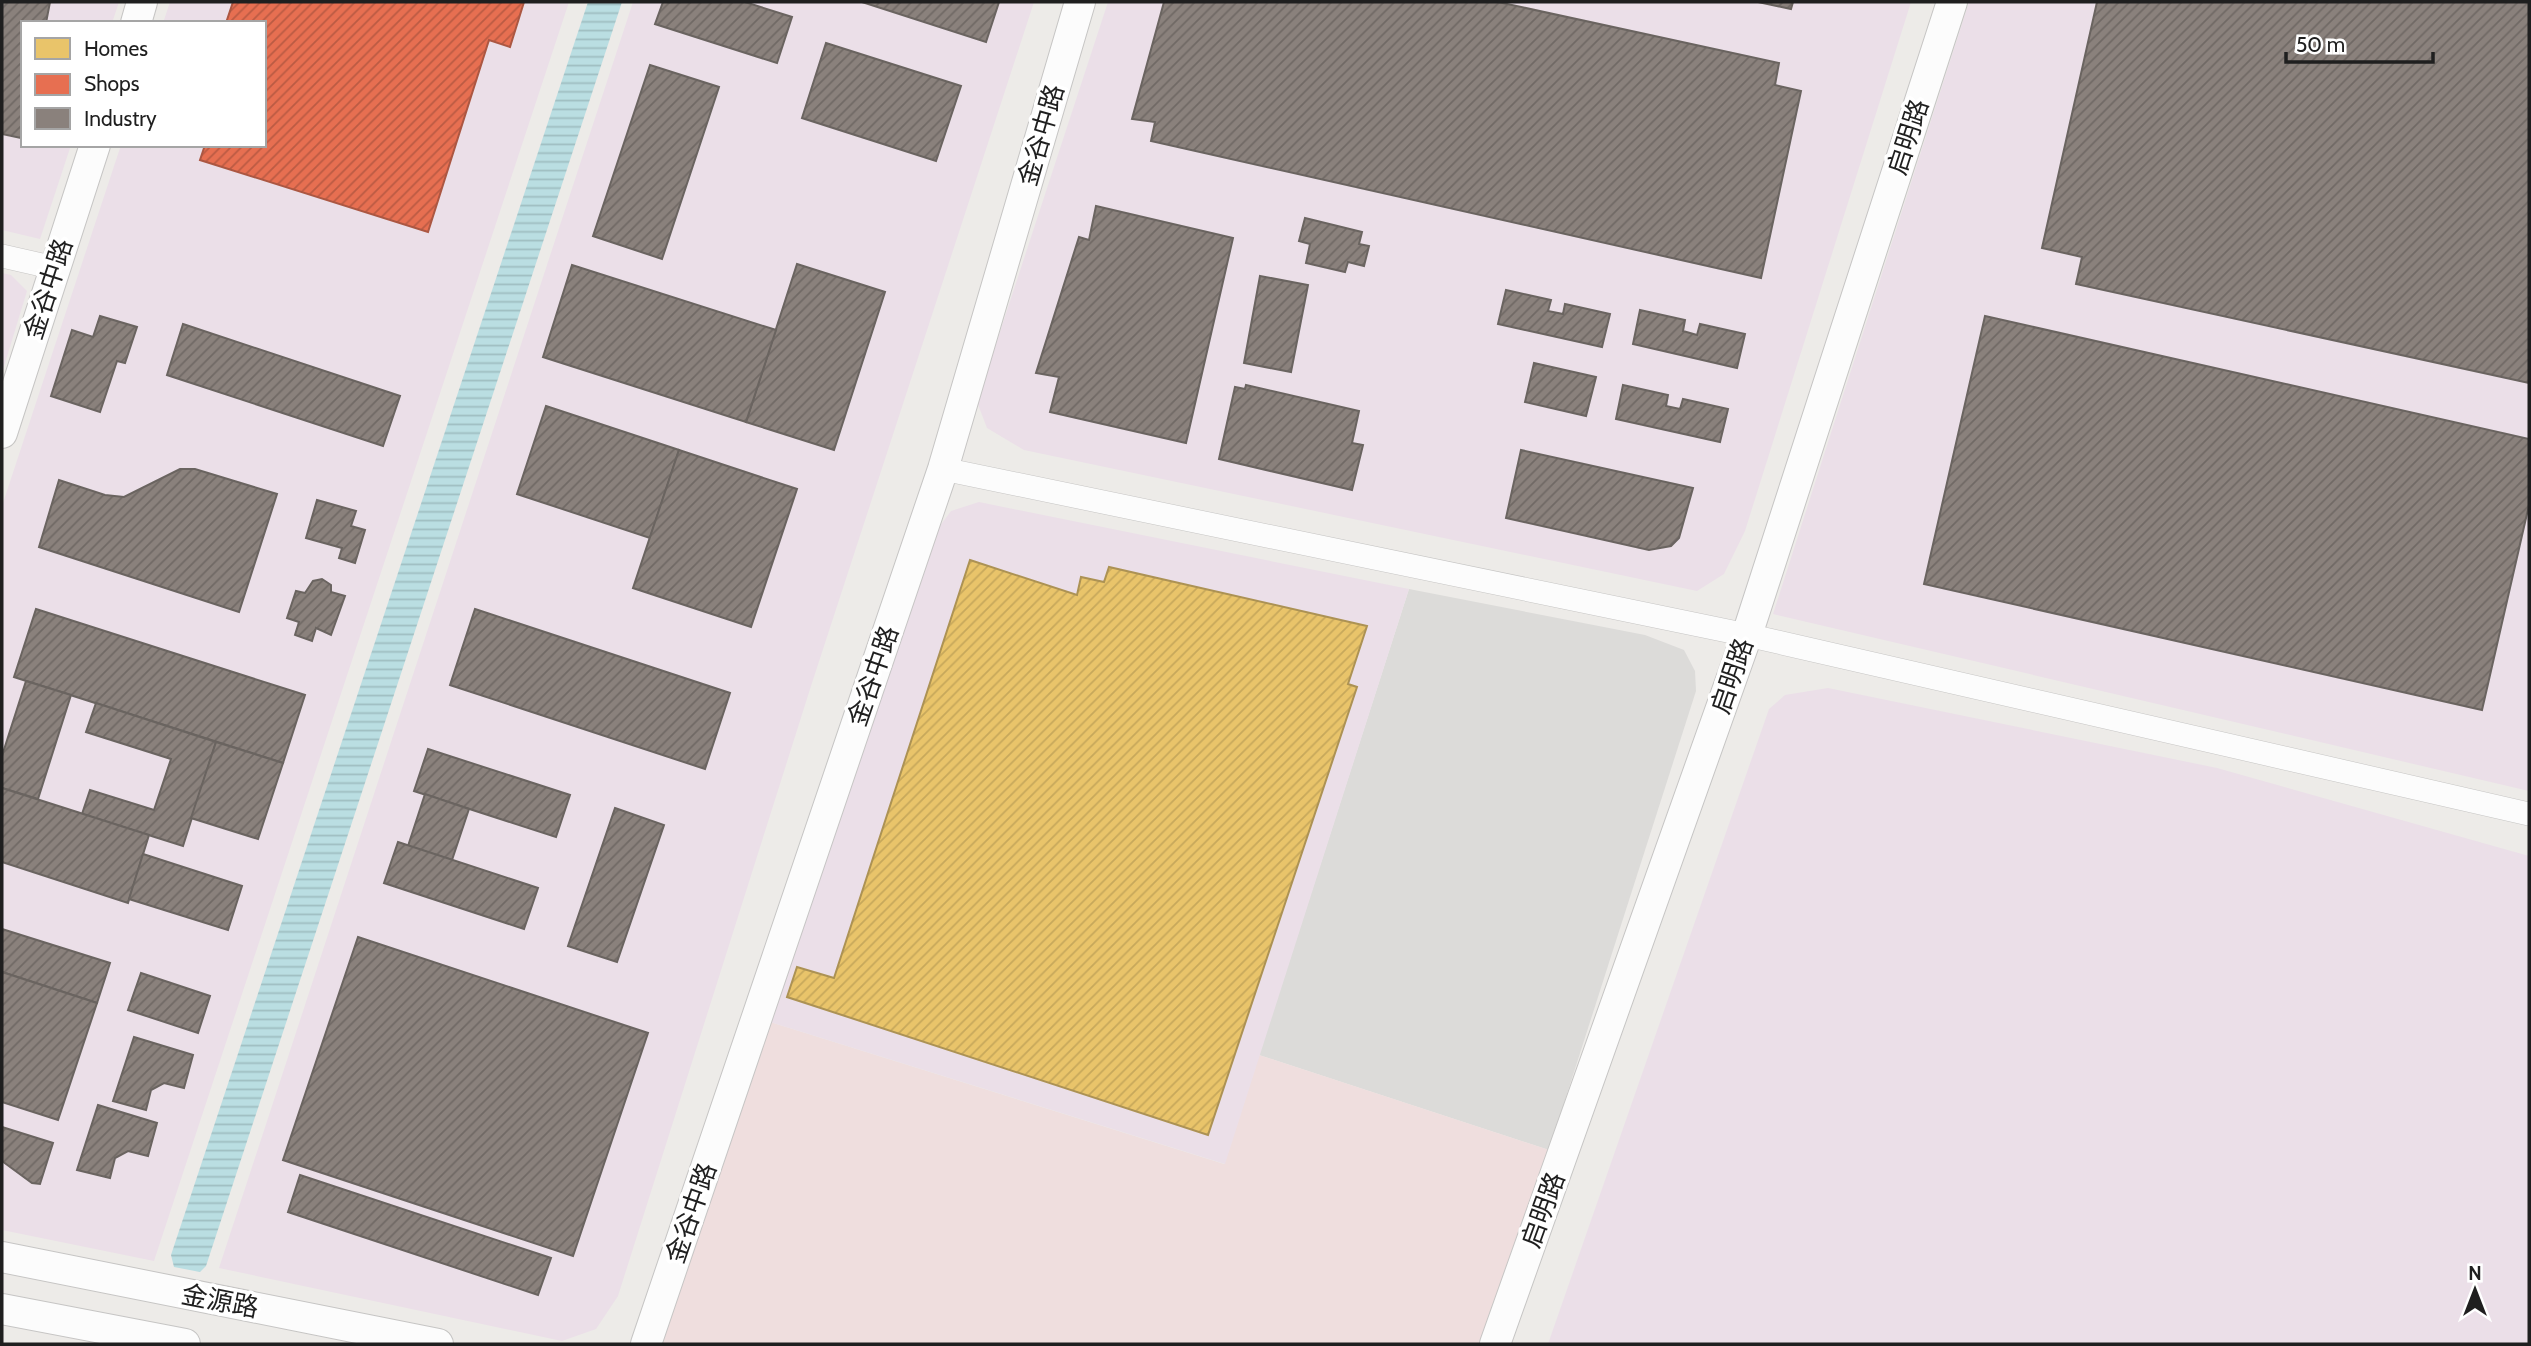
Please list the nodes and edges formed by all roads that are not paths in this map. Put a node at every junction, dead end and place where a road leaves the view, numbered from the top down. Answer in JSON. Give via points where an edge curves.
{"nodes":[{"id":1,"x":142,"y":2,"type":"edge"},
{"id":2,"x":1080,"y":2,"type":"edge"},
{"id":3,"x":1952,"y":2,"type":"edge"},
{"id":4,"x":137,"y":21,"type":"edge"},
{"id":5,"x":94,"y":147,"type":"edge"},
{"id":6,"x":2,"y":256,"type":"edge"},
{"id":7,"x":55,"y":268,"type":"junction"},
{"id":8,"x":2,"y":433,"type":"edge"},
{"id":9,"x":943,"y":469,"type":"junction"},
{"id":10,"x":1747,"y":635,"type":"junction"},
{"id":11,"x":2529,"y":814,"type":"edge"},
{"id":12,"x":2,"y":1257,"type":"edge"},
{"id":13,"x":2,"y":1309,"type":"edge"},
{"id":14,"x":69,"y":1334,"type":"edge"},
{"id":15,"x":148,"y":1341,"type":"edge"},
{"id":16,"x":185,"y":1344,"type":"edge"},
{"id":17,"x":438,"y":1344,"type":"edge"},
{"id":18,"x":646,"y":1344,"type":"edge"},
{"id":19,"x":1495,"y":1344,"type":"edge"}],
"edges":[{"from":1,"to":4,"type":"street"},
{"from":2,"to":9,"type":"street","name":"金谷中路"},
{"from":3,"to":10,"type":"street","name":"启明路"},
{"from":5,"to":7,"type":"street","name":"金谷中路"},
{"from":6,"to":7,"type":"street"},
{"from":7,"to":8,"type":"street","name":"金谷中路"},
{"from":9,"to":10,"type":"street"},
{"from":9,"to":18,"type":"street","name":"金谷中路"},
{"from":10,"to":11,"type":"street"},
{"from":10,"to":19,"type":"street","name":"启明路"},
{"from":12,"to":17,"type":"street","name":"金源路"},
{"from":13,"to":14,"type":"street","name":"金源路"},
{"from":14,"to":15,"type":"street","name":"金源路"},
{"from":15,"to":16,"type":"street","name":"金源路"}]}
